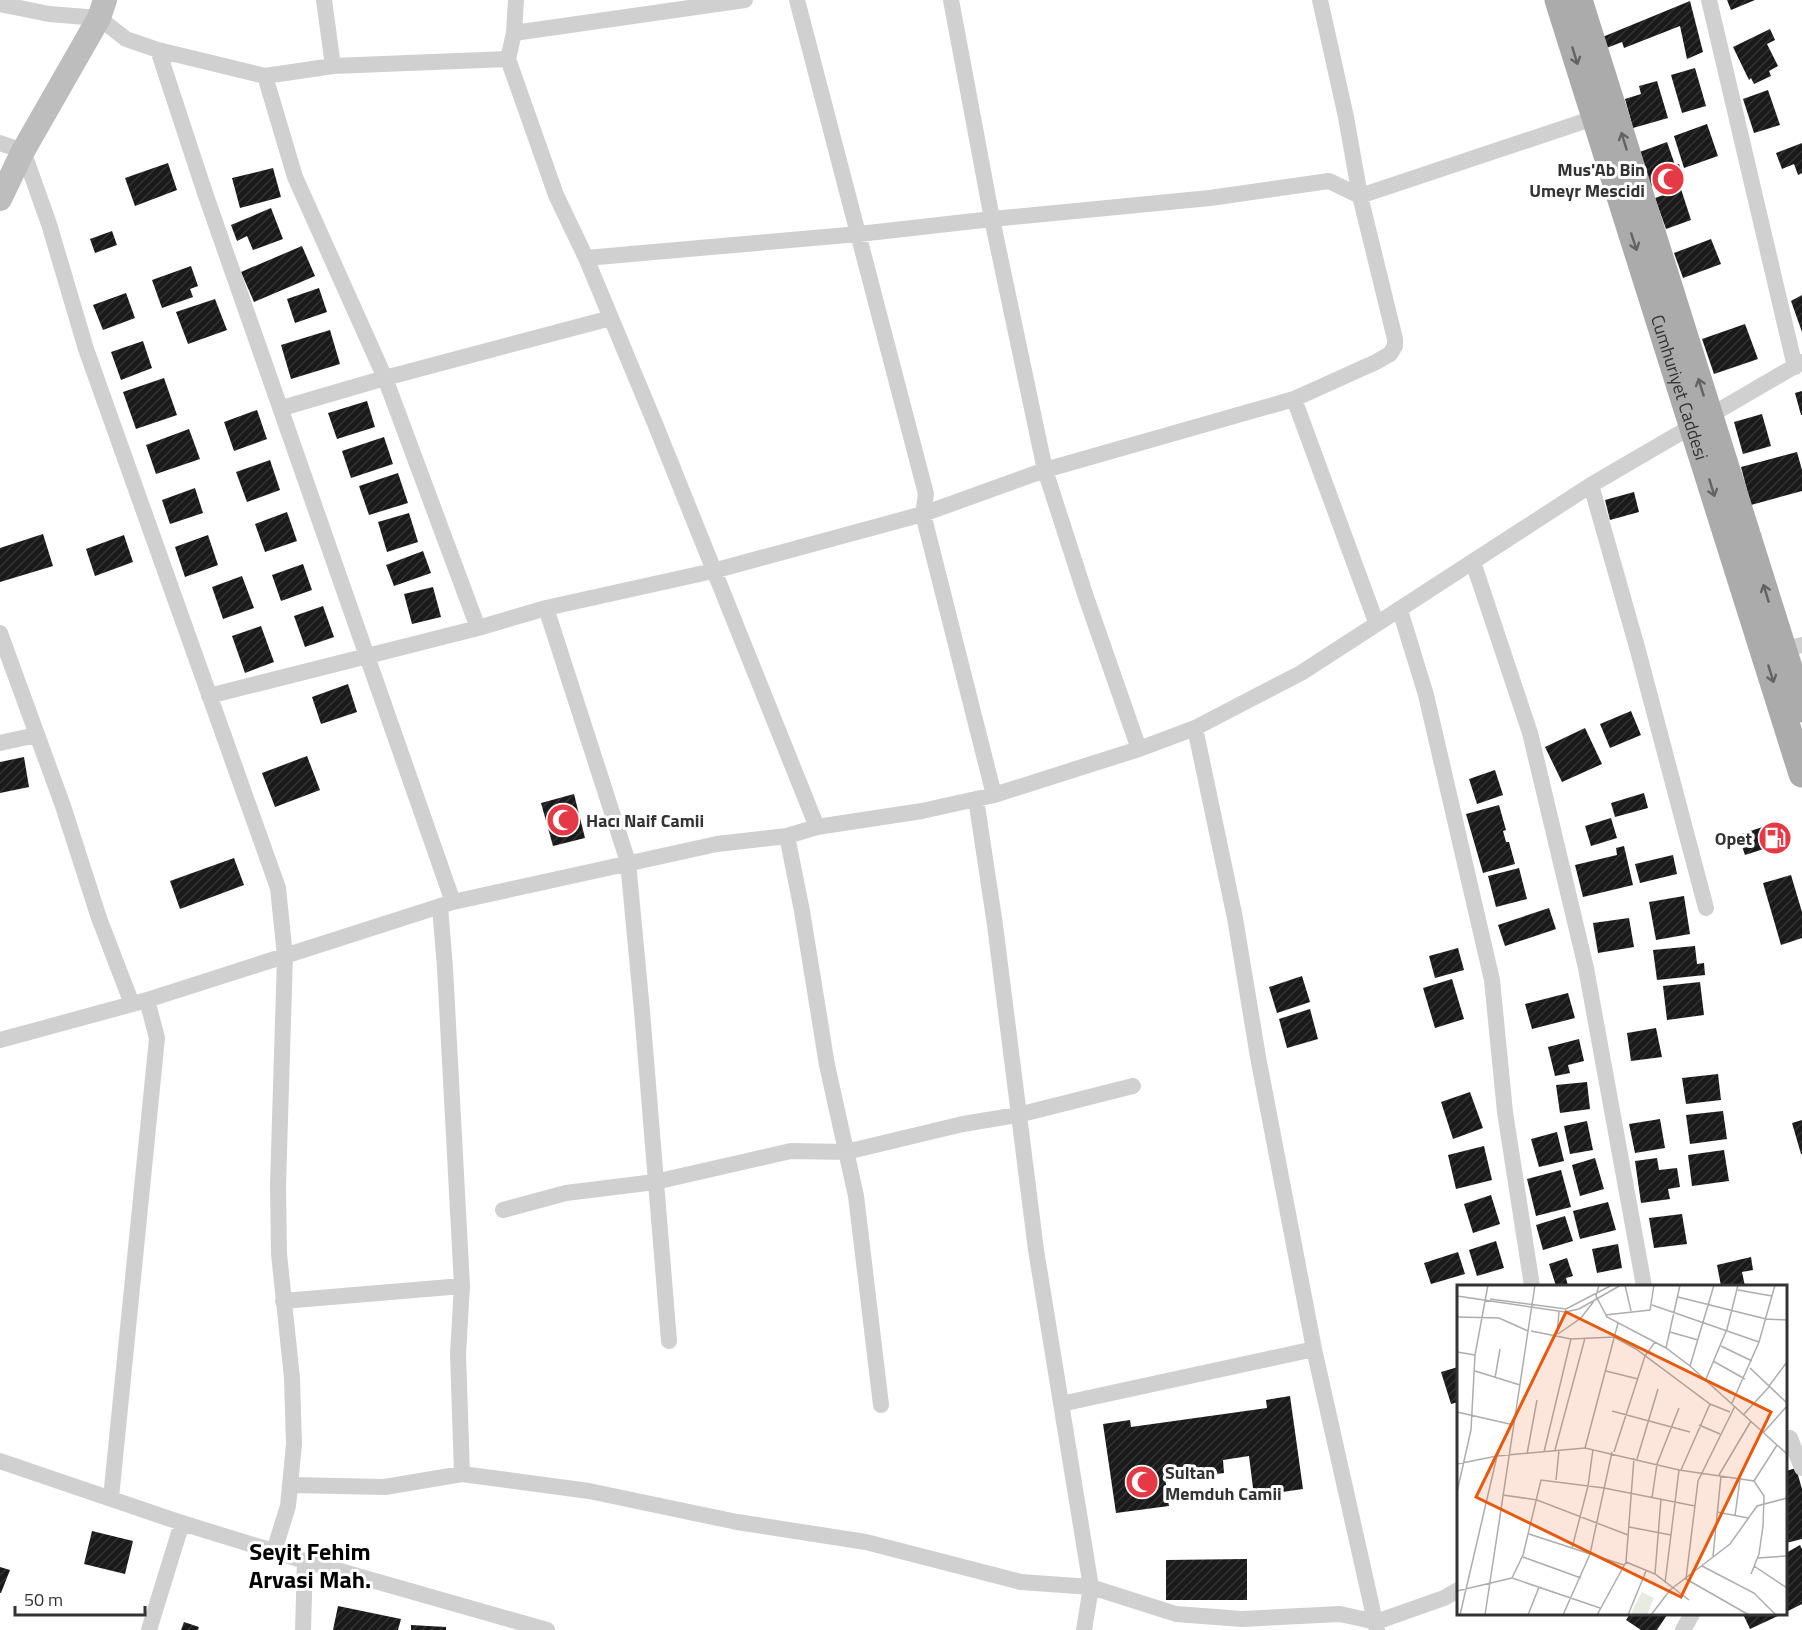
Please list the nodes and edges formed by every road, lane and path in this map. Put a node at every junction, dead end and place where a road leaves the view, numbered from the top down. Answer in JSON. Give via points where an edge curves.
{"nodes":[{"id":1,"x":324,"y":0,"type":"edge"},
{"id":2,"x":516,"y":0,"type":"edge"},
{"id":3,"x":745,"y":0,"type":"edge"},
{"id":4,"x":797,"y":0,"type":"edge"},
{"id":5,"x":951,"y":0,"type":"edge"},
{"id":6,"x":1320,"y":0,"type":"edge"},
{"id":7,"x":1558,"y":0,"type":"edge"},
{"id":8,"x":1579,"y":0,"type":"edge"},
{"id":9,"x":1709,"y":0,"type":"edge"},
{"id":10,"x":0,"y":4,"type":"edge"},
{"id":11,"x":102,"y":9,"type":"edge"},
{"id":12,"x":514,"y":33,"type":"junction"},
{"id":13,"x":158,"y":50,"type":"junction"},
{"id":14,"x":508,"y":59,"type":"junction"},
{"id":15,"x":333,"y":66,"type":"junction"},
{"id":16,"x":265,"y":76,"type":"junction"},
{"id":17,"x":1605,"y":115,"type":"junction"},
{"id":18,"x":0,"y":143,"type":"edge"},
{"id":19,"x":23,"y":151,"type":"junction"},
{"id":20,"x":1360,"y":196,"type":"junction"},
{"id":21,"x":0,"y":199,"type":"edge"},
{"id":22,"x":992,"y":219,"type":"junction"},
{"id":23,"x":859,"y":234,"type":"junction"},
{"id":24,"x":586,"y":258,"type":"junction"},
{"id":25,"x":611,"y":318,"type":"junction"},
{"id":26,"x":1799,"y":364,"type":"edge"},
{"id":27,"x":385,"y":378,"type":"junction"},
{"id":28,"x":1294,"y":399,"type":"junction"},
{"id":29,"x":282,"y":408,"type":"junction"},
{"id":30,"x":1701,"y":420,"type":"junction"},
{"id":31,"x":1045,"y":470,"type":"junction"},
{"id":32,"x":1591,"y":485,"type":"junction"},
{"id":33,"x":923,"y":514,"type":"junction"},
{"id":34,"x":1473,"y":562,"type":"junction"},
{"id":35,"x":713,"y":571,"type":"junction"},
{"id":36,"x":546,"y":608,"type":"junction"},
{"id":37,"x":1400,"y":610,"type":"junction"},
{"id":38,"x":1376,"y":622,"type":"junction"},
{"id":39,"x":478,"y":628,"type":"junction"},
{"id":40,"x":0,"y":633,"type":"edge"},
{"id":41,"x":1793,"y":647,"type":"edge"},
{"id":42,"x":368,"y":657,"type":"junction"},
{"id":43,"x":209,"y":696,"type":"junction"},
{"id":44,"x":1802,"y":709,"type":"edge"},
{"id":45,"x":1195,"y":728,"type":"junction"},
{"id":46,"x":36,"y":735,"type":"junction"},
{"id":47,"x":0,"y":743,"type":"edge"},
{"id":48,"x":1139,"y":749,"type":"junction"},
{"id":49,"x":1802,"y":774,"type":"edge"},
{"id":50,"x":994,"y":795,"type":"junction"},
{"id":51,"x":976,"y":799,"type":"junction"},
{"id":52,"x":817,"y":827,"type":"junction"},
{"id":53,"x":787,"y":836,"type":"junction"},
{"id":54,"x":628,"y":862,"type":"junction"},
{"id":55,"x":446,"y":904,"type":"junction"},
{"id":56,"x":1706,"y":908,"type":"dead end"},
{"id":57,"x":285,"y":956,"type":"junction"},
{"id":58,"x":139,"y":1002,"type":"junction"},
{"id":59,"x":0,"y":1040,"type":"edge"},
{"id":60,"x":1133,"y":1086,"type":"dead end"},
{"id":61,"x":1018,"y":1115,"type":"junction"},
{"id":62,"x":846,"y":1152,"type":"junction"},
{"id":63,"x":655,"y":1182,"type":"junction"},
{"id":64,"x":503,"y":1210,"type":"dead end"},
{"id":65,"x":1532,"y":1285,"type":"edge"},
{"id":66,"x":1644,"y":1285,"type":"edge"},
{"id":67,"x":462,"y":1286,"type":"junction"},
{"id":68,"x":283,"y":1301,"type":"junction"},
{"id":69,"x":669,"y":1341,"type":"dead end"},
{"id":70,"x":1314,"y":1349,"type":"junction"},
{"id":71,"x":1060,"y":1404,"type":"junction"},
{"id":72,"x":881,"y":1405,"type":"dead end"},
{"id":73,"x":1791,"y":1439,"type":"edge"},
{"id":74,"x":0,"y":1461,"type":"edge"},
{"id":75,"x":1802,"y":1468,"type":"edge"},
{"id":76,"x":462,"y":1474,"type":"junction"},
{"id":77,"x":290,"y":1485,"type":"junction"},
{"id":78,"x":111,"y":1497,"type":"junction"},
{"id":79,"x":182,"y":1523,"type":"junction"},
{"id":80,"x":274,"y":1551,"type":"junction"},
{"id":81,"x":305,"y":1561,"type":"junction"},
{"id":82,"x":1091,"y":1587,"type":"junction"},
{"id":83,"x":1457,"y":1591,"type":"edge"},
{"id":84,"x":1691,"y":1615,"type":"edge"},
{"id":85,"x":1376,"y":1626,"type":"edge"},
{"id":86,"x":149,"y":1630,"type":"edge"},
{"id":87,"x":303,"y":1630,"type":"edge"},
{"id":88,"x":547,"y":1630,"type":"edge"},
{"id":89,"x":1084,"y":1630,"type":"edge"},
{"id":90,"x":1683,"y":1630,"type":"edge"}],
"edges":[{"from":1,"to":15,"type":"street"},
{"from":2,"to":12,"type":"street"},
{"from":3,"to":12,"type":"street"},
{"from":4,"to":23,"type":"street"},
{"from":5,"to":22,"type":"street"},
{"from":6,"to":20,"type":"street"},
{"from":7,"to":17,"type":"main road","name":"Cumhuriyet Caddesi","one_way":true},
{"from":8,"to":17,"type":"main road","name":"Cumhuriyet Caddesi"},
{"from":9,"to":26,"type":"street"},
{"from":10,"to":11,"type":"street","via":[[49,14]]},
{"from":11,"to":13,"type":"street","via":[[126,39]]},
{"from":11,"to":19,"type":"street"},
{"from":12,"to":14,"type":"street"},
{"from":13,"to":16,"type":"street"},
{"from":13,"to":29,"type":"street"},
{"from":14,"to":15,"type":"street"},
{"from":14,"to":24,"type":"street","via":[[556,195]]},
{"from":15,"to":16,"type":"street"},
{"from":16,"to":27,"type":"street","via":[[295,177]]},
{"from":17,"to":20,"type":"street"},
{"from":17,"to":30,"type":"main road","name":"Cumhuriyet Caddesi"},
{"from":18,"to":19,"type":"street"},
{"from":19,"to":21,"type":"street"},
{"from":19,"to":43,"type":"street","via":[[50,224],[86,349]]},
{"from":20,"to":22,"type":"street","via":[[1329,181],[1210,198]]},
{"from":20,"to":28,"type":"street","via":[[1395,346],[1376,362]]},
{"from":22,"to":23,"type":"street"},
{"from":22,"to":31,"type":"street"},
{"from":23,"to":24,"type":"street"},
{"from":23,"to":33,"type":"street","via":[[926,494]]},
{"from":24,"to":25,"type":"street"},
{"from":25,"to":27,"type":"street"},
{"from":25,"to":35,"type":"street"},
{"from":26,"to":30,"type":"street"},
{"from":27,"to":29,"type":"street"},
{"from":27,"to":39,"type":"street"},
{"from":28,"to":31,"type":"street"},
{"from":28,"to":38,"type":"street"},
{"from":29,"to":42,"type":"street"},
{"from":30,"to":32,"type":"street"},
{"from":41,"to":30,"type":"main road","name":"Cumhuriyet Caddesi","one_way":true},
{"from":30,"to":49,"type":"main road","name":"Cumhuriyet Caddesi","one_way":true},
{"from":31,"to":33,"type":"street"},
{"from":31,"to":48,"type":"street"},
{"from":32,"to":34,"type":"street"},
{"from":32,"to":56,"type":"street"},
{"from":33,"to":35,"type":"street"},
{"from":33,"to":50,"type":"street"},
{"from":34,"to":37,"type":"street"},
{"from":34,"to":66,"type":"street","via":[[1530,733],[1586,968]]},
{"from":35,"to":36,"type":"street"},
{"from":35,"to":52,"type":"street"},
{"from":36,"to":39,"type":"street"},
{"from":36,"to":54,"type":"street"},
{"from":37,"to":38,"type":"street"},
{"from":37,"to":65,"type":"street","via":[[1426,694],[1492,980],[1505,1112]]},
{"from":38,"to":45,"type":"street","via":[[1301,673]]},
{"from":39,"to":42,"type":"street"},
{"from":40,"to":46,"type":"street"},
{"from":41,"to":44,"type":"main road","name":"Cumhuriyet Caddesi"},
{"from":42,"to":43,"type":"street"},
{"from":42,"to":55,"type":"street"},
{"from":43,"to":57,"type":"street","via":[[278,888]]},
{"from":45,"to":48,"type":"street"},
{"from":45,"to":70,"type":"street","via":[[1235,918]]},
{"from":46,"to":47,"type":"street"},
{"from":46,"to":58,"type":"street","via":[[99,918]]},
{"from":48,"to":50,"type":"street"},
{"from":50,"to":51,"type":"street"},
{"from":51,"to":52,"type":"street"},
{"from":51,"to":61,"type":"street"},
{"from":52,"to":53,"type":"street"},
{"from":53,"to":54,"type":"street","via":[[717,844]]},
{"from":53,"to":62,"type":"street"},
{"from":54,"to":55,"type":"street"},
{"from":54,"to":63,"type":"street"},
{"from":55,"to":57,"type":"street"},
{"from":55,"to":67,"type":"street","via":[[445,968]]},
{"from":57,"to":58,"type":"street"},
{"from":57,"to":68,"type":"street","via":[[278,1185]]},
{"from":58,"to":59,"type":"street"},
{"from":58,"to":78,"type":"street","via":[[157,1038]]},
{"from":60,"to":61,"type":"street"},
{"from":61,"to":62,"type":"street"},
{"from":61,"to":71,"type":"street"},
{"from":62,"to":63,"type":"street","via":[[791,1151]]},
{"from":62,"to":72,"type":"street","via":[[856,1196]]},
{"from":63,"to":64,"type":"street","via":[[566,1193]]},
{"from":63,"to":69,"type":"street"},
{"from":67,"to":68,"type":"street"},
{"from":67,"to":76,"type":"street","via":[[458,1354]]},
{"from":68,"to":77,"type":"street","via":[[292,1378],[294,1444]]},
{"from":70,"to":71,"type":"street"},
{"from":70,"to":85,"type":"street"},
{"from":71,"to":82,"type":"street"},
{"from":73,"to":75,"type":"street"},
{"from":74,"to":78,"type":"street"},
{"from":76,"to":77,"type":"street","via":[[385,1487]]},
{"from":76,"to":82,"type":"street","via":[[589,1491],[737,1522],[866,1542],[1021,1582]]},
{"from":77,"to":80,"type":"street","via":[[288,1506]]},
{"from":78,"to":79,"type":"street"},
{"from":79,"to":80,"type":"street"},
{"from":79,"to":86,"type":"street"},
{"from":80,"to":81,"type":"street"},
{"from":81,"to":87,"type":"street"},
{"from":81,"to":88,"type":"street"},
{"from":82,"to":85,"type":"street","via":[[1176,1614],[1242,1619],[1340,1614]]},
{"from":82,"to":89,"type":"street"},
{"from":83,"to":85,"type":"street"},
{"from":84,"to":90,"type":"street"}]}
